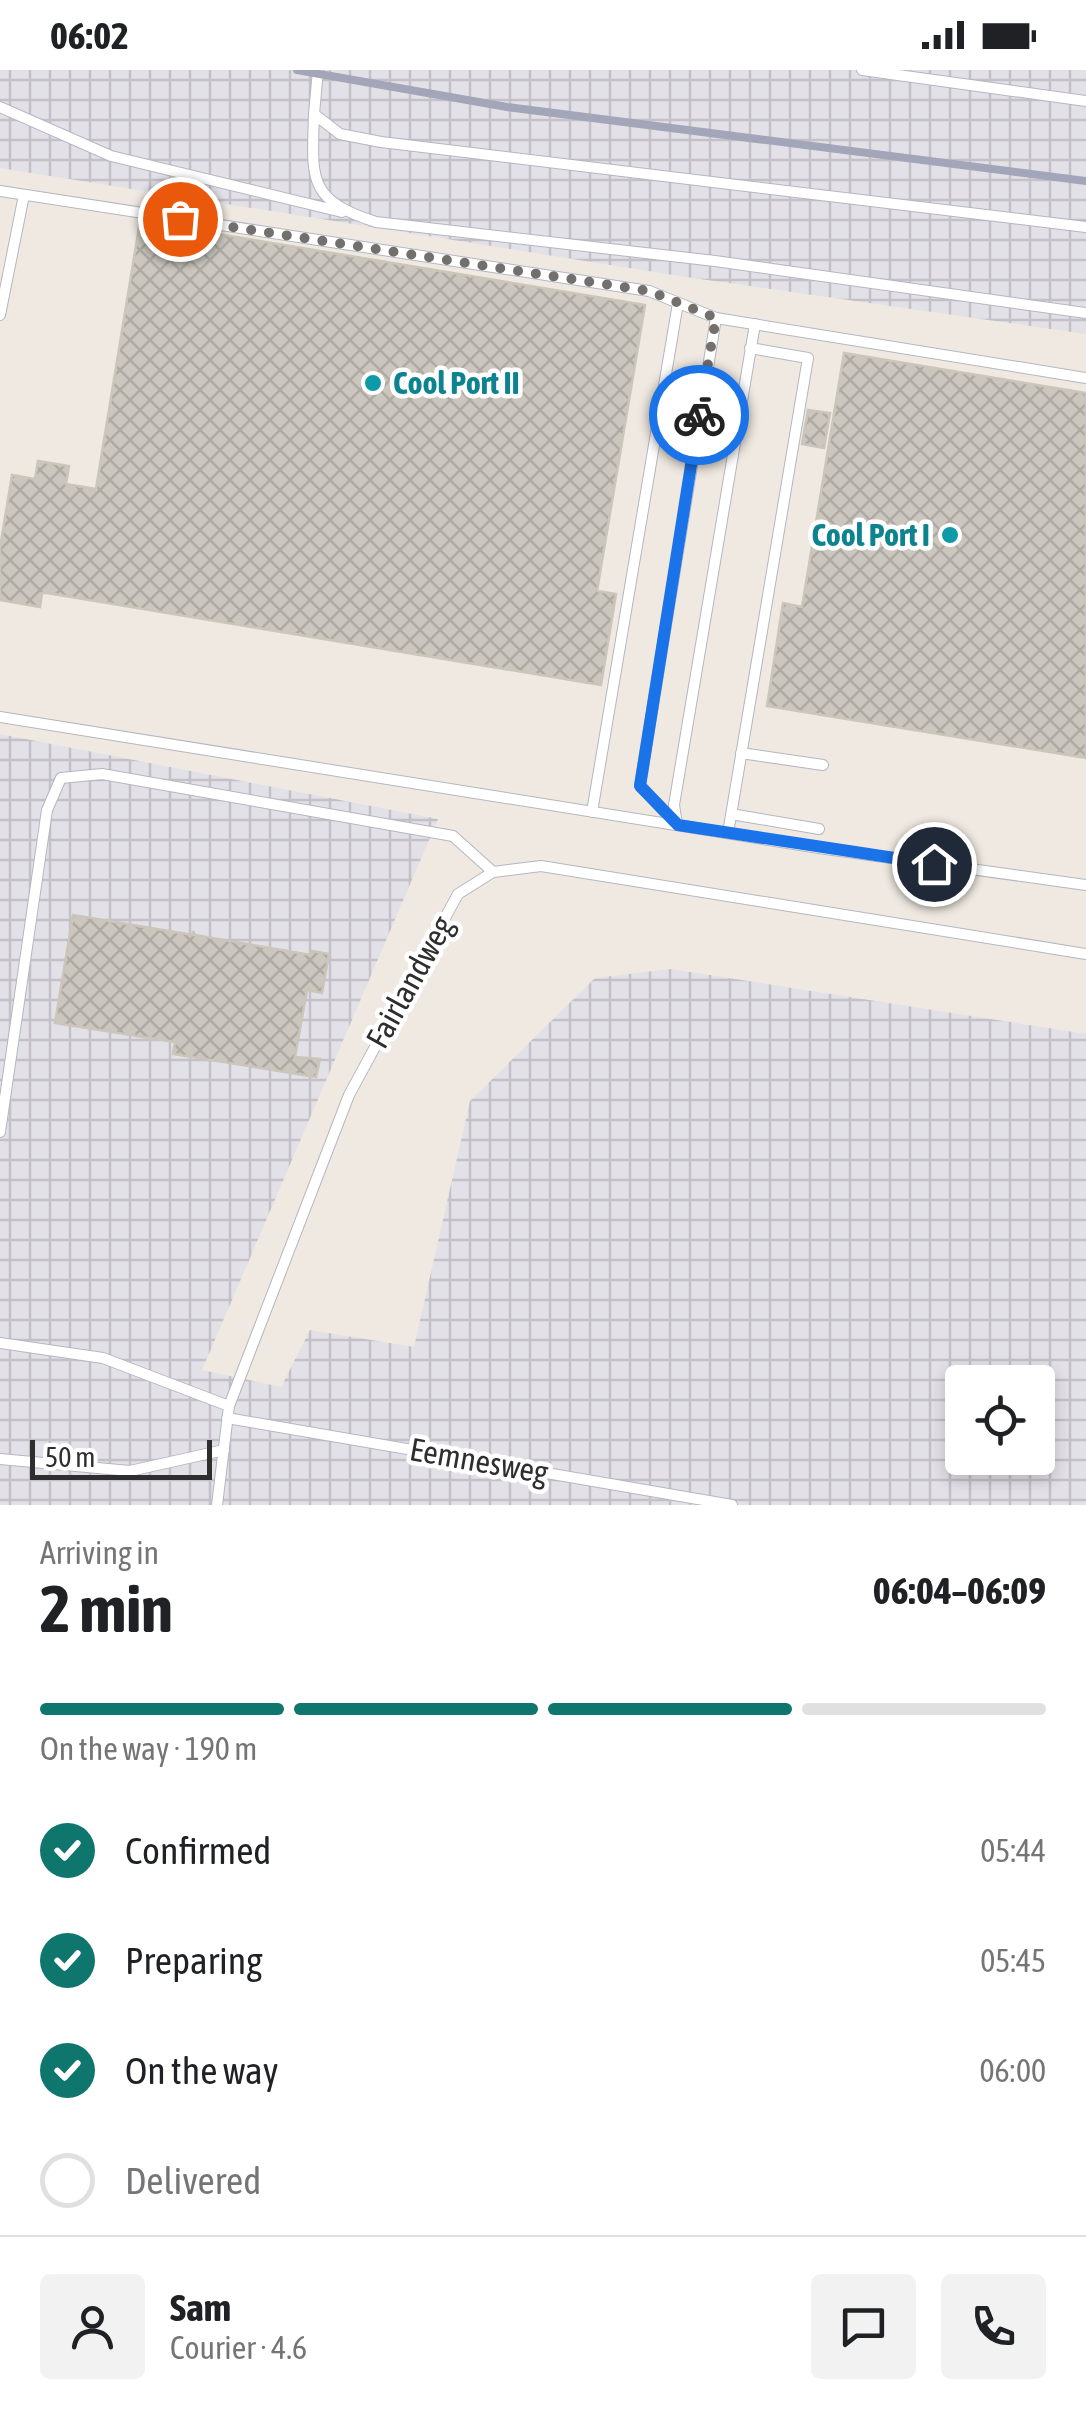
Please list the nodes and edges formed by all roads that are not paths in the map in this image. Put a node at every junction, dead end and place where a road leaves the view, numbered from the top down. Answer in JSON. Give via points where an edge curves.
{"nodes":[{"id":1,"x":318,"y":70,"type":"edge"},
{"id":2,"x":862,"y":70,"type":"edge"},
{"id":3,"x":1086,"y":101,"type":"edge"},
{"id":4,"x":0,"y":108,"type":"edge"},
{"id":5,"x":314,"y":114,"type":"junction"},
{"id":6,"x":0,"y":192,"type":"edge"},
{"id":7,"x":24,"y":195,"type":"junction"},
{"id":8,"x":346,"y":212,"type":"junction"},
{"id":9,"x":1086,"y":226,"type":"edge"},
{"id":10,"x":678,"y":303,"type":"junction"},
{"id":11,"x":1086,"y":313,"type":"edge"},
{"id":12,"x":0,"y":315,"type":"edge"},
{"id":13,"x":716,"y":318,"type":"junction"},
{"id":14,"x":755,"y":324,"type":"junction"},
{"id":15,"x":750,"y":348,"type":"junction"},
{"id":16,"x":1086,"y":378,"type":"edge"},
{"id":17,"x":0,"y":717,"type":"edge"},
{"id":18,"x":741,"y":753,"type":"junction"},
{"id":19,"x":822,"y":765,"type":"dead end"},
{"id":20,"x":592,"y":812,"type":"junction"},
{"id":21,"x":731,"y":814,"type":"junction"},
{"id":22,"x":678,"y":825,"type":"junction"},
{"id":23,"x":818,"y":829,"type":"dead end"},
{"id":24,"x":728,"y":833,"type":"junction"},
{"id":25,"x":492,"y":872,"type":"junction"},
{"id":26,"x":1086,"y":884,"type":"edge"},
{"id":27,"x":1086,"y":954,"type":"edge"},
{"id":28,"x":0,"y":1132,"type":"edge"},
{"id":29,"x":0,"y":1344,"type":"edge"},
{"id":30,"x":228,"y":1412,"type":"junction"},
{"id":31,"x":224,"y":1450,"type":"junction"},
{"id":32,"x":0,"y":1459,"type":"edge"},
{"id":33,"x":217,"y":1505,"type":"edge"},
{"id":34,"x":732,"y":1505,"type":"edge"}],
"edges":[{"from":1,"to":5,"type":"lane"},
{"from":2,"to":3,"type":"lane"},
{"from":4,"to":8,"type":"lane","via":[[111,156]]},
{"from":5,"to":8,"type":"lane","via":[[312,177]]},
{"from":5,"to":9,"type":"lane","via":[[340,134],[381,142]]},
{"from":6,"to":7,"type":"lane"},
{"from":7,"to":10,"type":"lane","via":[[649,291]]},
{"from":7,"to":12,"type":"lane"},
{"from":8,"to":11,"type":"lane","via":[[376,222]]},
{"from":10,"to":13,"type":"lane"},
{"from":10,"to":20,"type":"lane"},
{"from":13,"to":14,"type":"lane"},
{"from":13,"to":22,"type":"lane","via":[[640,786]]},
{"from":14,"to":15,"type":"lane"},
{"from":14,"to":16,"type":"lane"},
{"from":15,"to":18,"type":"lane","via":[[808,358]]},
{"from":15,"to":22,"type":"lane","via":[[674,805]]},
{"from":17,"to":20,"type":"lane"},
{"from":18,"to":19,"type":"lane"},
{"from":18,"to":21,"type":"lane"},
{"from":20,"to":22,"type":"lane"},
{"from":21,"to":23,"type":"lane"},
{"from":21,"to":24,"type":"lane"},
{"from":22,"to":24,"type":"lane"},
{"from":24,"to":26,"type":"lane"},
{"from":25,"to":27,"type":"lane","via":[[541,866]]},
{"from":25,"to":28,"type":"lane","via":[[453,836],[102,774],[61,778],[47,810]]},
{"from":25,"to":30,"type":"lane","name":"Fairlandweg","via":[[458,894],[349,1095]]},
{"from":29,"to":30,"type":"lane","name":"Eemnesweg","via":[[103,1358]]},
{"from":30,"to":31,"type":"lane","name":"Fairlandweg"},
{"from":30,"to":34,"type":"lane","name":"Eemnesweg"},
{"from":31,"to":32,"type":"lane","via":[[130,1471]]},
{"from":31,"to":33,"type":"lane","name":"Fairlandweg"}]}
